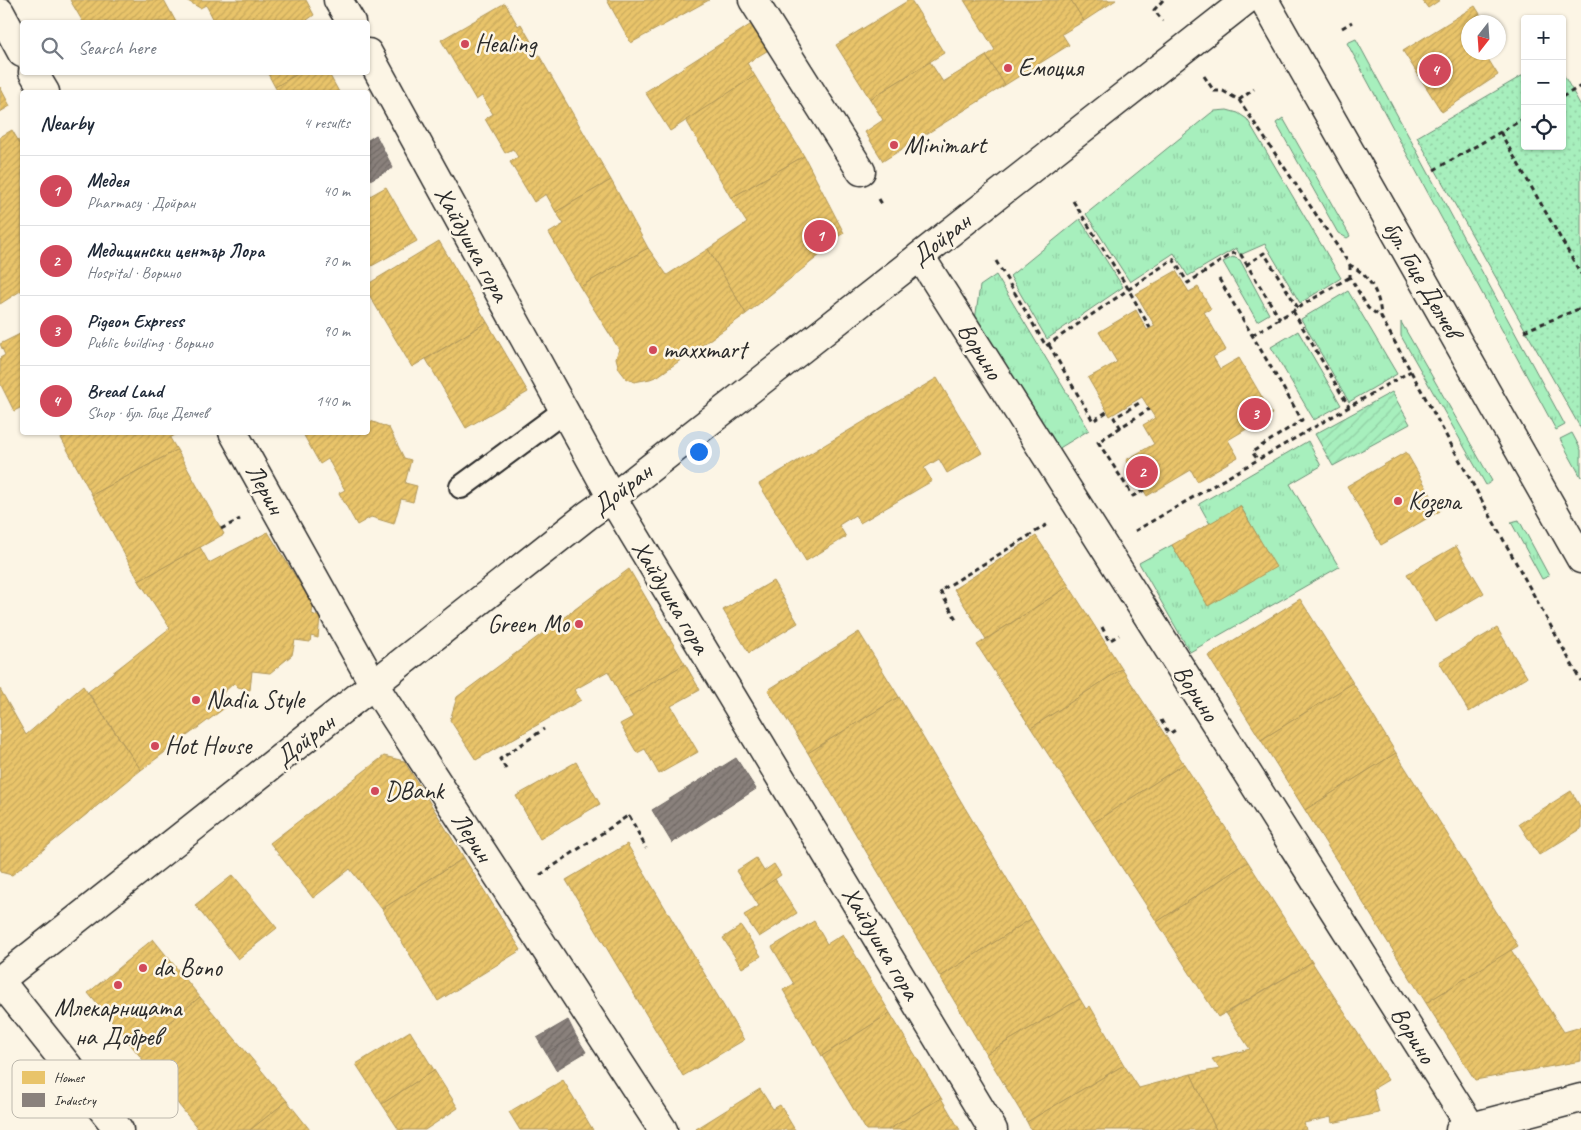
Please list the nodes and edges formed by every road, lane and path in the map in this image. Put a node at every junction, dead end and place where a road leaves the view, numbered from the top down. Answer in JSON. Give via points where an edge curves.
{"nodes":[{"id":1,"x":338,"y":0,"type":"edge"},
{"id":2,"x":753,"y":0,"type":"edge"},
{"id":3,"x":1162,"y":0,"type":"edge"},
{"id":4,"x":1246,"y":0,"type":"edge"},
{"id":5,"x":1264,"y":0,"type":"edge"},
{"id":6,"x":0,"y":12,"type":"edge"},
{"id":7,"x":1160,"y":18,"type":"dead end"},
{"id":8,"x":350,"y":20,"type":"edge"},
{"id":9,"x":1352,"y":22,"type":"dead end"},
{"id":10,"x":1342,"y":28,"type":"dead end"},
{"id":11,"x":20,"y":49,"type":"edge"},
{"id":12,"x":370,"y":57,"type":"edge"},
{"id":13,"x":35,"y":75,"type":"edge"},
{"id":14,"x":1208,"y":82,"type":"dead end"},
{"id":15,"x":1581,"y":86,"type":"edge"},
{"id":16,"x":43,"y":90,"type":"edge"},
{"id":17,"x":1254,"y":90,"type":"dead end"},
{"id":18,"x":1566,"y":95,"type":"edge"},
{"id":19,"x":1239,"y":100,"type":"junction"},
{"id":20,"x":1521,"y":120,"type":"edge"},
{"id":21,"x":1500,"y":132,"type":"junction"},
{"id":22,"x":1434,"y":170,"type":"dead end"},
{"id":23,"x":861,"y":171,"type":"dead end"},
{"id":24,"x":1074,"y":201,"type":"dead end"},
{"id":25,"x":920,"y":256,"type":"junction"},
{"id":26,"x":996,"y":261,"type":"dead end"},
{"id":27,"x":1246,"y":265,"type":"junction"},
{"id":28,"x":1350,"y":265,"type":"junction"},
{"id":29,"x":1581,"y":274,"type":"edge"},
{"id":30,"x":1350,"y":277,"type":"junction"},
{"id":31,"x":1219,"y":279,"type":"dead end"},
{"id":32,"x":1129,"y":290,"type":"junction"},
{"id":33,"x":1298,"y":308,"type":"junction"},
{"id":34,"x":1581,"y":308,"type":"edge"},
{"id":35,"x":1293,"y":311,"type":"junction"},
{"id":36,"x":1381,"y":317,"type":"junction"},
{"id":37,"x":1280,"y":319,"type":"junction"},
{"id":38,"x":1150,"y":328,"type":"dead end"},
{"id":39,"x":1524,"y":331,"type":"dead end"},
{"id":40,"x":1252,"y":336,"type":"junction"},
{"id":41,"x":1049,"y":345,"type":"junction"},
{"id":42,"x":1411,"y":371,"type":"junction"},
{"id":43,"x":1141,"y":402,"type":"dead end"},
{"id":44,"x":1349,"y":407,"type":"junction"},
{"id":45,"x":1149,"y":409,"type":"dead end"},
{"id":46,"x":564,"y":411,"type":"junction"},
{"id":47,"x":1108,"y":411,"type":"dead end"},
{"id":48,"x":1121,"y":428,"type":"junction"},
{"id":49,"x":235,"y":435,"type":"edge"},
{"id":50,"x":1258,"y":460,"type":"junction"},
{"id":51,"x":461,"y":487,"type":"dead end"},
{"id":52,"x":1144,"y":490,"type":"dead end"},
{"id":53,"x":612,"y":498,"type":"junction"},
{"id":54,"x":1078,"y":505,"type":"junction"},
{"id":55,"x":1105,"y":549,"type":"junction"},
{"id":56,"x":1581,"y":559,"type":"edge"},
{"id":57,"x":956,"y":619,"type":"dead end"},
{"id":58,"x":1102,"y":627,"type":"dead end"},
{"id":59,"x":1109,"y":641,"type":"dead end"},
{"id":60,"x":1581,"y":681,"type":"edge"},
{"id":61,"x":374,"y":685,"type":"junction"},
{"id":62,"x":1161,"y":720,"type":"dead end"},
{"id":63,"x":544,"y":730,"type":"dead end"},
{"id":64,"x":1169,"y":734,"type":"dead end"},
{"id":65,"x":506,"y":769,"type":"dead end"},
{"id":66,"x":646,"y":848,"type":"dead end"},
{"id":67,"x":511,"y":895,"type":"junction"},
{"id":68,"x":0,"y":981,"type":"edge"},
{"id":69,"x":63,"y":1060,"type":"edge"},
{"id":70,"x":1581,"y":1098,"type":"edge"},
{"id":71,"x":108,"y":1118,"type":"edge"},
{"id":72,"x":1468,"y":1129,"type":"edge"},
{"id":73,"x":118,"y":1130,"type":"edge"},
{"id":74,"x":663,"y":1130,"type":"edge"},
{"id":75,"x":993,"y":1130,"type":"edge"}],
"edges":[{"from":1,"to":8,"type":"street"},
{"from":2,"to":23,"type":"street"},
{"from":3,"to":7,"type":"path","via":[[1154,10]]},
{"from":4,"to":25,"type":"street","name":"Дойран"},
{"from":5,"to":56,"type":"street","name":"бул. Гоце Делчев"},
{"from":6,"to":11,"type":"street"},
{"from":9,"to":10,"type":"path"},
{"from":12,"to":46,"type":"street","name":"Хайдушка гора"},
{"from":13,"to":16,"type":"street"},
{"from":14,"to":19,"type":"path","via":[[1214,91],[1223,91]]},
{"from":15,"to":18,"type":"path"},
{"from":17,"to":19,"type":"path"},
{"from":19,"to":28,"type":"path"},
{"from":20,"to":21,"type":"path"},
{"from":21,"to":22,"type":"path"},
{"from":21,"to":29,"type":"path"},
{"from":24,"to":32,"type":"path"},
{"from":25,"to":53,"type":"street","name":"Дойран"},
{"from":25,"to":54,"type":"street","name":"Ворино"},
{"from":26,"to":41,"type":"path","via":[[1046,346]]},
{"from":27,"to":32,"type":"path","via":[[1241,255],[1233,253],[1188,283],[1173,259]]},
{"from":27,"to":33,"type":"path","via":[[1264,253]]},
{"from":27,"to":37,"type":"path"},
{"from":28,"to":30,"type":"path"},
{"from":28,"to":36,"type":"path","via":[[1360,270],[1373,288]]},
{"from":30,"to":33,"type":"path"},
{"from":30,"to":36,"type":"path","via":[[1368,308]]},
{"from":31,"to":40,"type":"path"},
{"from":32,"to":38,"type":"path"},
{"from":32,"to":41,"type":"path"},
{"from":33,"to":35,"type":"path"},
{"from":34,"to":39,"type":"path"},
{"from":35,"to":37,"type":"path"},
{"from":35,"to":44,"type":"path"},
{"from":36,"to":42,"type":"path"},
{"from":37,"to":40,"type":"path"},
{"from":40,"to":50,"type":"path","via":[[1302,420],[1252,452]]},
{"from":41,"to":47,"type":"path","via":[[1093,421]]},
{"from":42,"to":44,"type":"path"},
{"from":42,"to":60,"type":"path"},
{"from":43,"to":48,"type":"path","via":[[1114,418]]},
{"from":44,"to":50,"type":"path"},
{"from":45,"to":48,"type":"path"},
{"from":46,"to":51,"type":"lane"},
{"from":46,"to":53,"type":"street","name":"Хайдушка гора"},
{"from":48,"to":52,"type":"path","via":[[1098,442],[1133,496]]},
{"from":49,"to":61,"type":"street","name":"Лерин"},
{"from":50,"to":55,"type":"path"},
{"from":53,"to":61,"type":"street","name":"Дойран"},
{"from":53,"to":75,"type":"street","name":"Хайдушка гора"},
{"from":54,"to":55,"type":"street","name":"Ворино"},
{"from":54,"to":57,"type":"path","via":[[940,591]]},
{"from":55,"to":72,"type":"street","name":"Ворино"},
{"from":58,"to":59,"type":"path"},
{"from":61,"to":67,"type":"street","name":"Лерин"},
{"from":61,"to":68,"type":"street","name":"Дойран"},
{"from":62,"to":64,"type":"path"},
{"from":63,"to":65,"type":"path","via":[[500,759]]},
{"from":66,"to":67,"type":"path","via":[[629,814]]},
{"from":67,"to":74,"type":"street","name":"Лерин"},
{"from":68,"to":69,"type":"street"},
{"from":70,"to":72,"type":"street"},
{"from":71,"to":73,"type":"street"}]}
